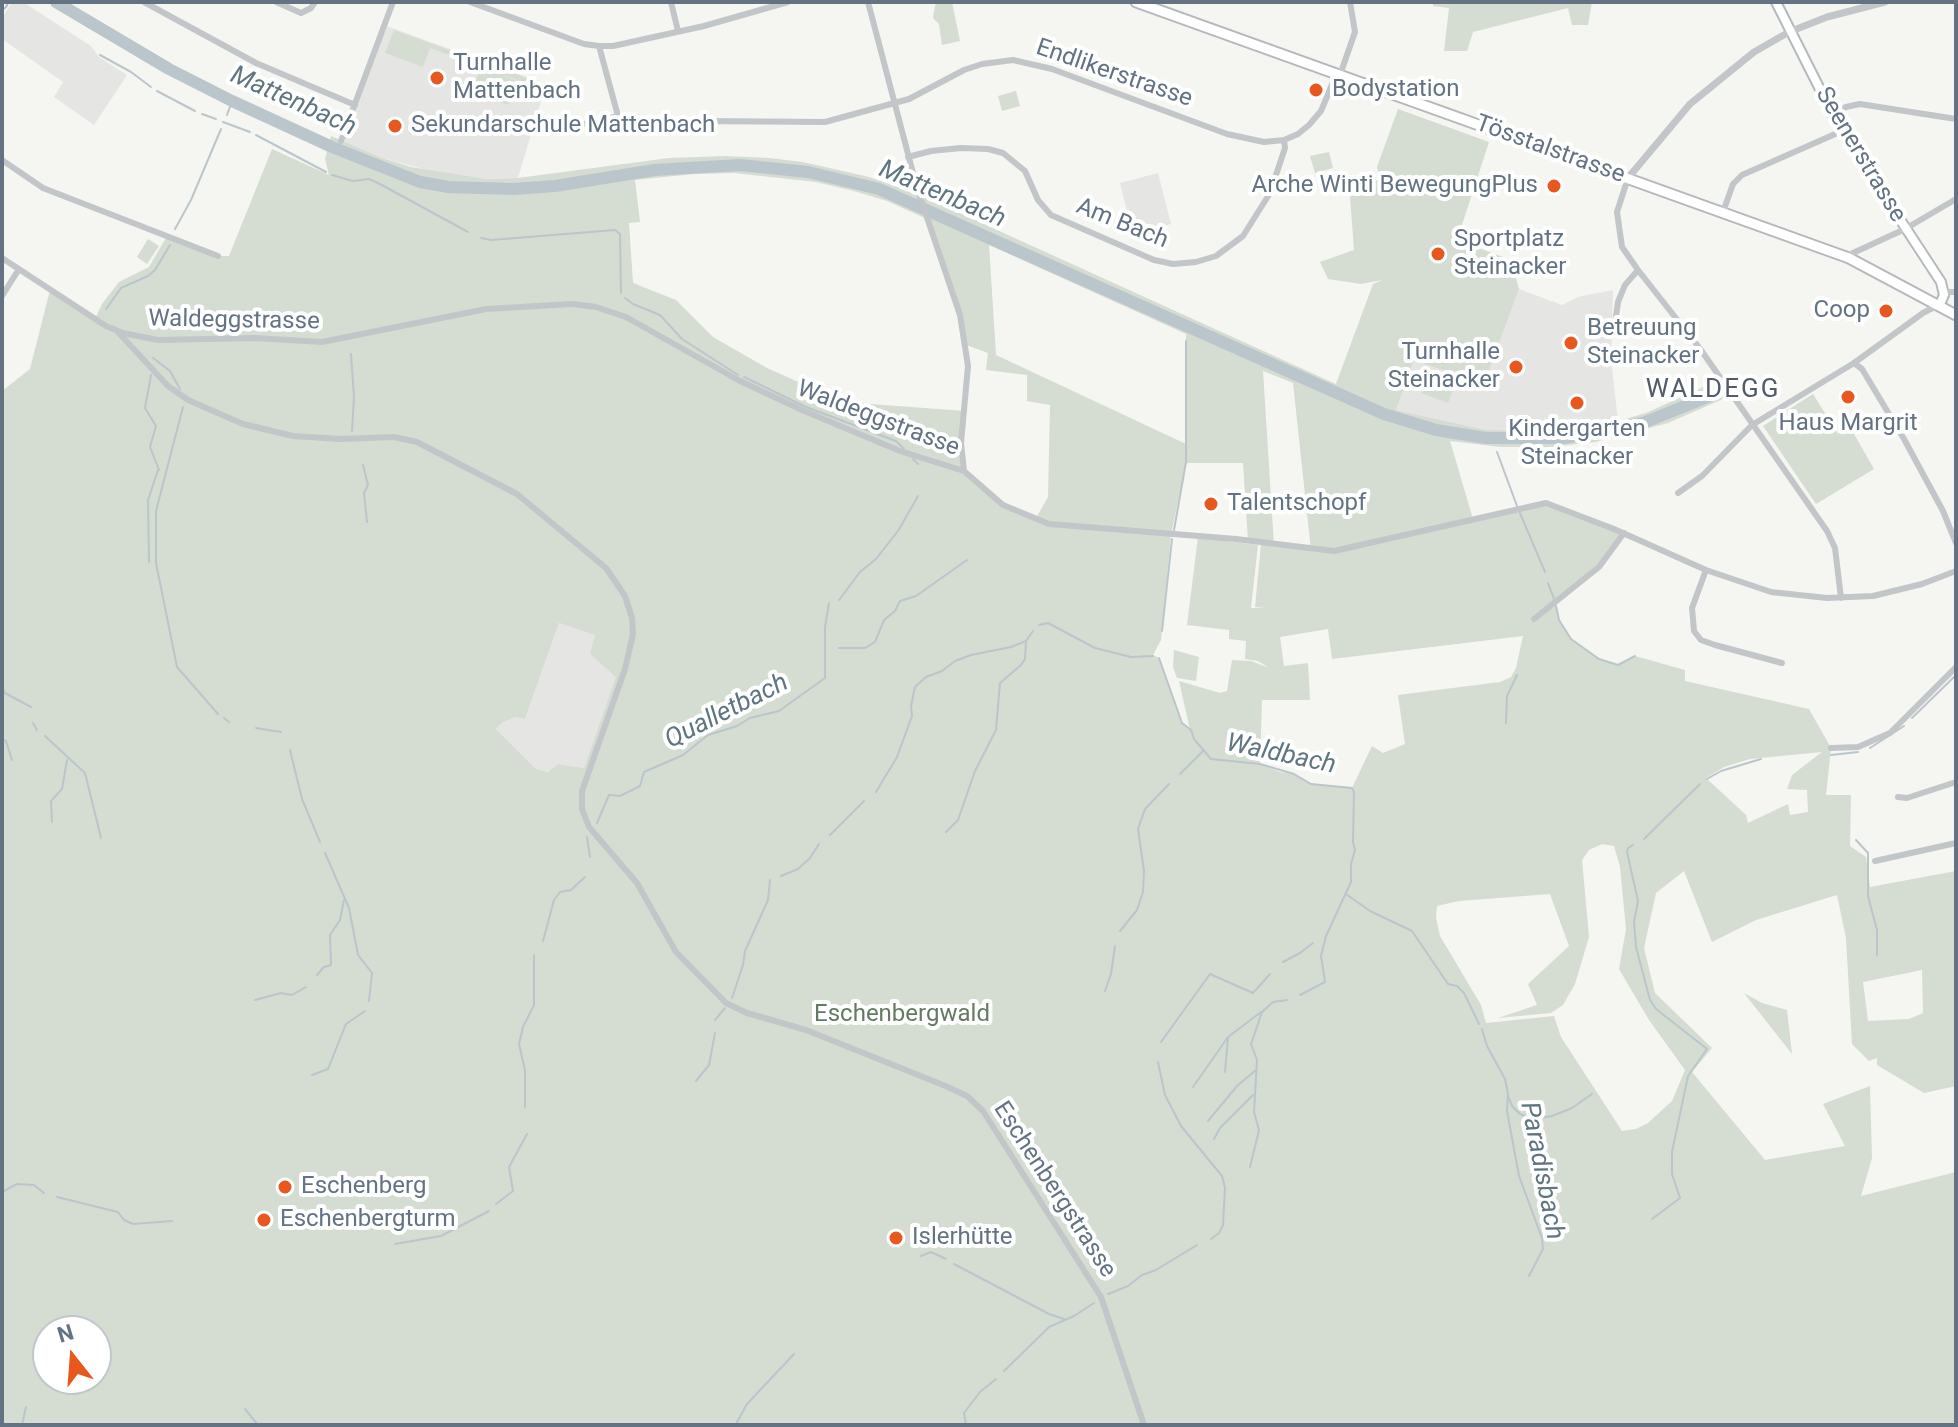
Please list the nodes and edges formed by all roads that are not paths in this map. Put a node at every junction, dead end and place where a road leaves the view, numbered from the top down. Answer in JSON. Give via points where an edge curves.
{"nodes":[{"id":1,"x":144,"y":2,"type":"edge"},
{"id":2,"x":276,"y":2,"type":"edge"},
{"id":3,"x":315,"y":2,"type":"edge"},
{"id":4,"x":393,"y":2,"type":"edge"},
{"id":5,"x":470,"y":2,"type":"edge"},
{"id":6,"x":671,"y":2,"type":"edge"},
{"id":7,"x":788,"y":2,"type":"edge"},
{"id":8,"x":868,"y":2,"type":"edge"},
{"id":9,"x":1136,"y":2,"type":"edge"},
{"id":10,"x":1350,"y":2,"type":"edge"},
{"id":11,"x":1776,"y":2,"type":"edge"},
{"id":12,"x":1885,"y":2,"type":"edge"},
{"id":13,"x":678,"y":31,"type":"junction"},
{"id":14,"x":1789,"y":32,"type":"junction"},
{"id":15,"x":599,"y":46,"type":"junction"},
{"id":16,"x":1338,"y":75,"type":"junction"},
{"id":17,"x":894,"y":103,"type":"junction"},
{"id":18,"x":355,"y":105,"type":"junction"},
{"id":19,"x":1832,"y":114,"type":"junction"},
{"id":20,"x":618,"y":116,"type":"junction"},
{"id":21,"x":1956,"y":119,"type":"edge"},
{"id":22,"x":540,"y":122,"type":"dead end"},
{"id":23,"x":1842,"y":131,"type":"junction"},
{"id":24,"x":1284,"y":140,"type":"junction"},
{"id":25,"x":341,"y":141,"type":"dead end"},
{"id":26,"x":908,"y":157,"type":"junction"},
{"id":27,"x":2,"y":160,"type":"edge"},
{"id":28,"x":1628,"y":178,"type":"junction"},
{"id":29,"x":1956,"y":199,"type":"edge"},
{"id":30,"x":1723,"y":212,"type":"junction"},
{"id":31,"x":1905,"y":229,"type":"junction"},
{"id":32,"x":218,"y":256,"type":"dead end"},
{"id":33,"x":2,"y":258,"type":"edge"},
{"id":34,"x":1849,"y":258,"type":"junction"},
{"id":35,"x":19,"y":269,"type":"junction"},
{"id":36,"x":1638,"y":270,"type":"junction"},
{"id":37,"x":1944,"y":292,"type":"junction"},
{"id":38,"x":1956,"y":292,"type":"edge"},
{"id":39,"x":2,"y":296,"type":"edge"},
{"id":40,"x":1940,"y":304,"type":"junction"},
{"id":41,"x":1956,"y":315,"type":"edge"},
{"id":42,"x":1611,"y":325,"type":"dead end"},
{"id":43,"x":117,"y":331,"type":"junction"},
{"id":44,"x":1854,"y":363,"type":"junction"},
{"id":45,"x":1752,"y":425,"type":"junction"},
{"id":46,"x":964,"y":471,"type":"junction"},
{"id":47,"x":1678,"y":493,"type":"dead end"},
{"id":48,"x":1624,"y":533,"type":"junction"},
{"id":49,"x":1956,"y":543,"type":"edge"},
{"id":50,"x":1706,"y":570,"type":"junction"},
{"id":51,"x":1956,"y":571,"type":"edge"},
{"id":52,"x":1841,"y":598,"type":"junction"},
{"id":53,"x":1534,"y":619,"type":"dead end"},
{"id":54,"x":1782,"y":663,"type":"dead end"},
{"id":55,"x":1956,"y":667,"type":"edge"},
{"id":56,"x":1831,"y":748,"type":"dead end"},
{"id":57,"x":1956,"y":782,"type":"edge"},
{"id":58,"x":1898,"y":797,"type":"dead end"},
{"id":59,"x":1956,"y":843,"type":"edge"},
{"id":60,"x":1875,"y":861,"type":"dead end"},
{"id":61,"x":1144,"y":1425,"type":"edge"}],
"edges":[{"from":1,"to":18,"type":"street","via":[[256,63]]},
{"from":2,"to":3,"type":"street","via":[[301,13]]},
{"from":4,"to":18,"type":"street"},
{"from":5,"to":15,"type":"street"},
{"from":6,"to":13,"type":"street"},
{"from":7,"to":13,"type":"street"},
{"from":8,"to":17,"type":"street"},
{"from":9,"to":16,"type":"main road","name":"Tösstalstrasse"},
{"from":10,"to":16,"type":"street","via":[[1355,32]]},
{"from":11,"to":14,"type":"main road","name":"Seenerstrasse"},
{"from":12,"to":14,"type":"street","via":[[1839,12]]},
{"from":13,"to":15,"type":"street"},
{"from":14,"to":19,"type":"main road","name":"Seenerstrasse"},
{"from":14,"to":28,"type":"street","via":[[1711,84]]},
{"from":15,"to":20,"type":"street"},
{"from":16,"to":24,"type":"street","via":[[1321,111]]},
{"from":16,"to":28,"type":"main road","name":"Tösstalstrasse"},
{"from":17,"to":20,"type":"street","name":"Endlikerstrasse","via":[[808,124],[714,120],[644,128]]},
{"from":17,"to":24,"type":"street","name":"Endlikerstrasse","via":[[973,67],[1015,60],[1236,137]]},
{"from":17,"to":26,"type":"street"},
{"from":18,"to":25,"type":"street"},
{"from":19,"to":21,"type":"street","via":[[1860,104]]},
{"from":19,"to":23,"type":"main road","name":"Seenerstrasse"},
{"from":20,"to":22,"type":"street","name":"Endlikerstrasse","via":[[586,124]]},
{"from":23,"to":30,"type":"street","via":[[1742,175]]},
{"from":23,"to":31,"type":"main road","name":"Seenerstrasse"},
{"from":24,"to":26,"type":"street","name":"Am Bach","via":[[1270,193],[1243,236],[1216,256],[1173,264],[1051,215],[1025,171],[1003,153],[961,148]]},
{"from":26,"to":46,"type":"street","via":[[956,299],[966,345]]},
{"from":27,"to":32,"type":"street","via":[[43,188]]},
{"from":28,"to":30,"type":"main road","name":"Tösstalstrasse"},
{"from":28,"to":36,"type":"street","via":[[1617,228],[1622,247]]},
{"from":29,"to":31,"type":"street"},
{"from":30,"to":34,"type":"main road","name":"Tösstalstrasse"},
{"from":31,"to":34,"type":"street"},
{"from":31,"to":37,"type":"main road","name":"Seenerstrasse"},
{"from":33,"to":35,"type":"street"},
{"from":34,"to":40,"type":"main road","name":"Tösstalstrasse"},
{"from":35,"to":39,"type":"street"},
{"from":35,"to":43,"type":"street"},
{"from":36,"to":42,"type":"street","via":[[1625,285]]},
{"from":36,"to":45,"type":"street"},
{"from":37,"to":38,"type":"street"},
{"from":37,"to":40,"type":"main road"},
{"from":40,"to":41,"type":"main road","name":"Tösstalstrasse"},
{"from":40,"to":44,"type":"street"},
{"from":43,"to":46,"type":"street","name":"Waldeggstrasse","via":[[164,340],[322,342],[486,309],[591,306],[626,317],[802,410]]},
{"from":43,"to":61,"type":"street","name":"Eschenbergstrasse","via":[[168,386],[196,404],[243,424],[293,436],[417,442],[517,494],[606,568],[625,596],[633,632],[582,791],[589,827],[637,883],[676,952],[726,1003],[948,1087],[979,1106],[1099,1292]]},
{"from":44,"to":45,"type":"street"},
{"from":44,"to":49,"type":"street","via":[[1904,439]]},
{"from":45,"to":47,"type":"street"},
{"from":45,"to":52,"type":"street","via":[[1827,531],[1835,548]]},
{"from":46,"to":48,"type":"street","name":"Waldeggstrasse","via":[[1003,505],[1044,523],[1312,550],[1362,546],[1546,503]]},
{"from":48,"to":50,"type":"street","name":"Waldeggstrasse"},
{"from":48,"to":53,"type":"street","via":[[1606,560]]},
{"from":50,"to":52,"type":"street","name":"Waldeggstrasse","via":[[1771,592]]},
{"from":50,"to":54,"type":"street","via":[[1692,608],[1694,631],[1701,640]]},
{"from":51,"to":52,"type":"street","name":"Waldeggstrasse","via":[[1895,591]]},
{"from":55,"to":56,"type":"street","via":[[1890,733],[1858,747]]},
{"from":57,"to":58,"type":"street"},
{"from":59,"to":60,"type":"street"}]}
